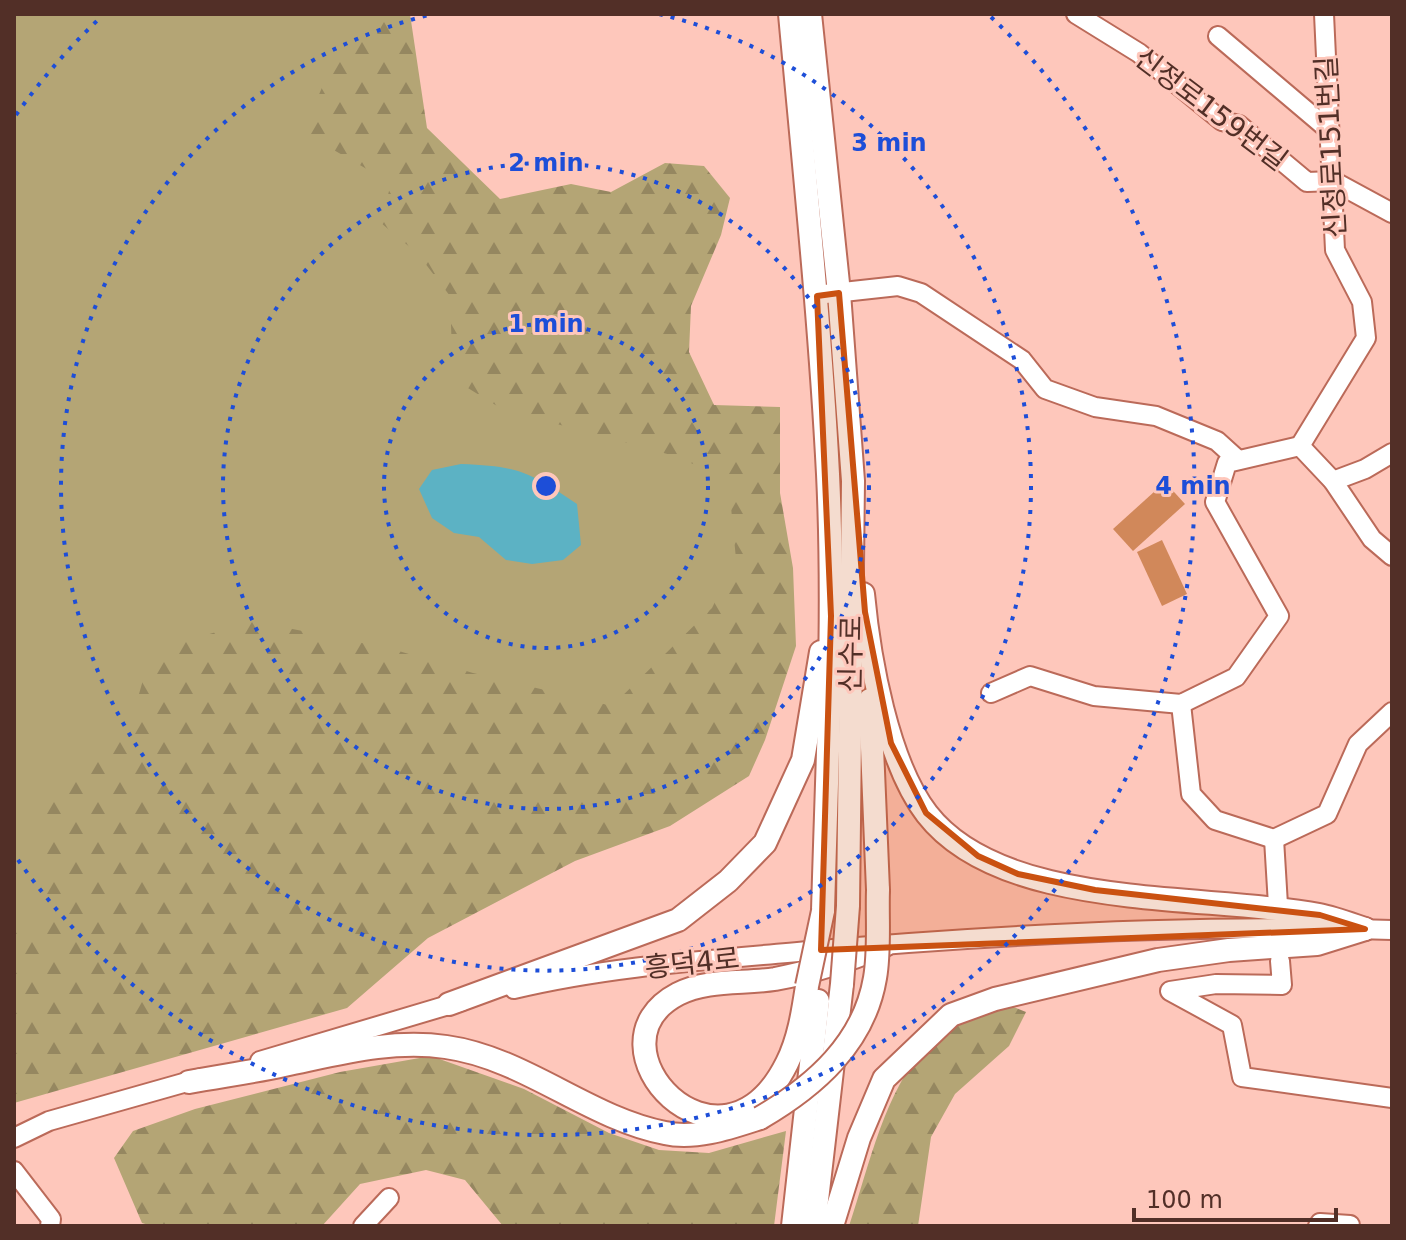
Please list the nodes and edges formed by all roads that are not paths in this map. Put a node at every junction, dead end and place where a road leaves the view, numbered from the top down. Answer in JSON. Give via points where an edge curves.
{"nodes":[{"id":1,"x":790,"y":14,"type":"edge"},
{"id":2,"x":810,"y":14,"type":"edge"},
{"id":3,"x":1076,"y":14,"type":"edge"},
{"id":4,"x":1324,"y":14,"type":"edge"},
{"id":5,"x":1218,"y":36,"type":"dead end"},
{"id":6,"x":806,"y":83,"type":"junction"},
{"id":7,"x":1329,"y":130,"type":"junction"},
{"id":8,"x":1333,"y":181,"type":"junction"},
{"id":9,"x":1392,"y":213,"type":"edge"},
{"id":10,"x":828,"y":294,"type":"junction"},
{"id":11,"x":1300,"y":446,"type":"junction"},
{"id":12,"x":1392,"y":453,"type":"edge"},
{"id":13,"x":1238,"y":460,"type":"junction"},
{"id":14,"x":853,"y":481,"type":"junction"},
{"id":15,"x":1333,"y":481,"type":"junction"},
{"id":16,"x":1392,"y":556,"type":"edge"},
{"id":17,"x":865,"y":612,"type":"junction"},
{"id":18,"x":831,"y":616,"type":"junction"},
{"id":19,"x":991,"y":693,"type":"dead end"},
{"id":20,"x":1181,"y":704,"type":"junction"},
{"id":21,"x":1392,"y":712,"type":"edge"},
{"id":22,"x":1274,"y":839,"type":"junction"},
{"id":23,"x":1278,"y":905,"type":"dead end"},
{"id":24,"x":1365,"y":929,"type":"junction"},
{"id":25,"x":1392,"y":930,"type":"edge"},
{"id":26,"x":885,"y":945,"type":"junction"},
{"id":27,"x":1280,"y":961,"type":"dead end"},
{"id":28,"x":823,"y":985,"type":"junction"},
{"id":29,"x":449,"y":1004,"type":"junction"},
{"id":30,"x":189,"y":1082,"type":"junction"},
{"id":31,"x":1392,"y":1098,"type":"edge"},
{"id":32,"x":14,"y":1138,"type":"edge"},
{"id":33,"x":14,"y":1171,"type":"edge"},
{"id":34,"x":389,"y":1198,"type":"dead end"},
{"id":35,"x":1350,"y":1225,"type":"edge"},
{"id":36,"x":50,"y":1226,"type":"edge"},
{"id":37,"x":363,"y":1226,"type":"edge"},
{"id":38,"x":793,"y":1226,"type":"edge"},
{"id":39,"x":814,"y":1226,"type":"edge"},
{"id":40,"x":832,"y":1226,"type":"edge"},
{"id":41,"x":1318,"y":1226,"type":"edge"}],
"edges":[{"from":1,"to":6,"type":"main road"},
{"from":2,"to":6,"type":"main road"},
{"from":3,"to":8,"type":"street","name":"신정로159번길","via":[[1139,53],[1222,121],[1239,125],[1307,182]]},
{"from":4,"to":7,"type":"street","name":"신정로151번길"},
{"from":5,"to":7,"type":"street"},
{"from":6,"to":10,"type":"main road","name":"신수로"},
{"from":7,"to":8,"type":"street","name":"신정로151번길"},
{"from":8,"to":9,"type":"street","name":"신정로159번길"},
{"from":8,"to":11,"type":"street","name":"신정로151번길","via":[[1335,250],[1362,302],[1366,338]]},
{"from":10,"to":13,"type":"street","via":[[898,286],[921,293],[1022,360],[1045,389],[1095,407],[1156,416],[1217,441]]},
{"from":10,"to":14,"type":"main road","name":"신수로"},
{"from":10,"to":18,"type":"main road","name":"신수로"},
{"from":11,"to":13,"type":"street"},
{"from":11,"to":15,"type":"street"},
{"from":12,"to":15,"type":"street"},
{"from":13,"to":20,"type":"street","via":[[1227,463],[1215,502],[1279,616],[1236,677]]},
{"from":14,"to":17,"type":"main road"},
{"from":14,"to":28,"type":"main road","name":"신수로","bridge":true,"via":[[848,906]]},
{"from":15,"to":16,"type":"street","via":[[1372,539]]},
{"from":17,"to":24,"type":"main road","via":[[897,761],[926,813],[978,856],[1018,874],[1095,890],[1320,915]]},
{"from":17,"to":30,"type":"main road","bridge":true,"via":[[878,890],[876,976],[847,1046],[824,1073],[788,1101],[760,1118],[720,1129],[666,1134],[483,1055],[445,1047],[371,1047]]},
{"from":18,"to":28,"type":"main road","name":"신수로","bridge":true},
{"from":18,"to":29,"type":"main road","via":[[815,671],[803,760],[765,843],[728,881],[678,920]]},
{"from":19,"to":20,"type":"street","via":[[1030,676],[1094,696]]},
{"from":20,"to":22,"type":"street","via":[[1191,794],[1215,820]]},
{"from":21,"to":22,"type":"street","via":[[1358,744],[1327,814]]},
{"from":22,"to":23,"type":"street"},
{"from":24,"to":25,"type":"street","name":"흥덕4로"},
{"from":24,"to":26,"type":"street","name":"흥덕4로","via":[[1162,931]]},
{"from":24,"to":40,"type":"main road","via":[[1317,944],[1158,960],[995,999],[951,1015],[884,1079]]},
{"from":26,"to":28,"type":"main road","via":[[840,964],[678,994],[656,1013],[646,1033],[650,1071],[676,1105],[699,1114],[725,1115],[755,1105],[788,1061],[801,1023]]},
{"from":26,"to":29,"type":"street","name":"흥덕4로","via":[[542,982]]},
{"from":27,"to":31,"type":"street","via":[[1282,985],[1216,984],[1170,991],[1232,1025],[1242,1077]]},
{"from":28,"to":38,"type":"main road","name":"신수로"},
{"from":28,"to":39,"type":"main road","name":"신수로"},
{"from":29,"to":30,"type":"street","name":"흥덕4로"},
{"from":30,"to":32,"type":"street","name":"흥덕4로","via":[[49,1121]]},
{"from":33,"to":36,"type":"street","via":[[51,1219]]},
{"from":34,"to":37,"type":"street"},
{"from":35,"to":41,"type":"street"}]}
